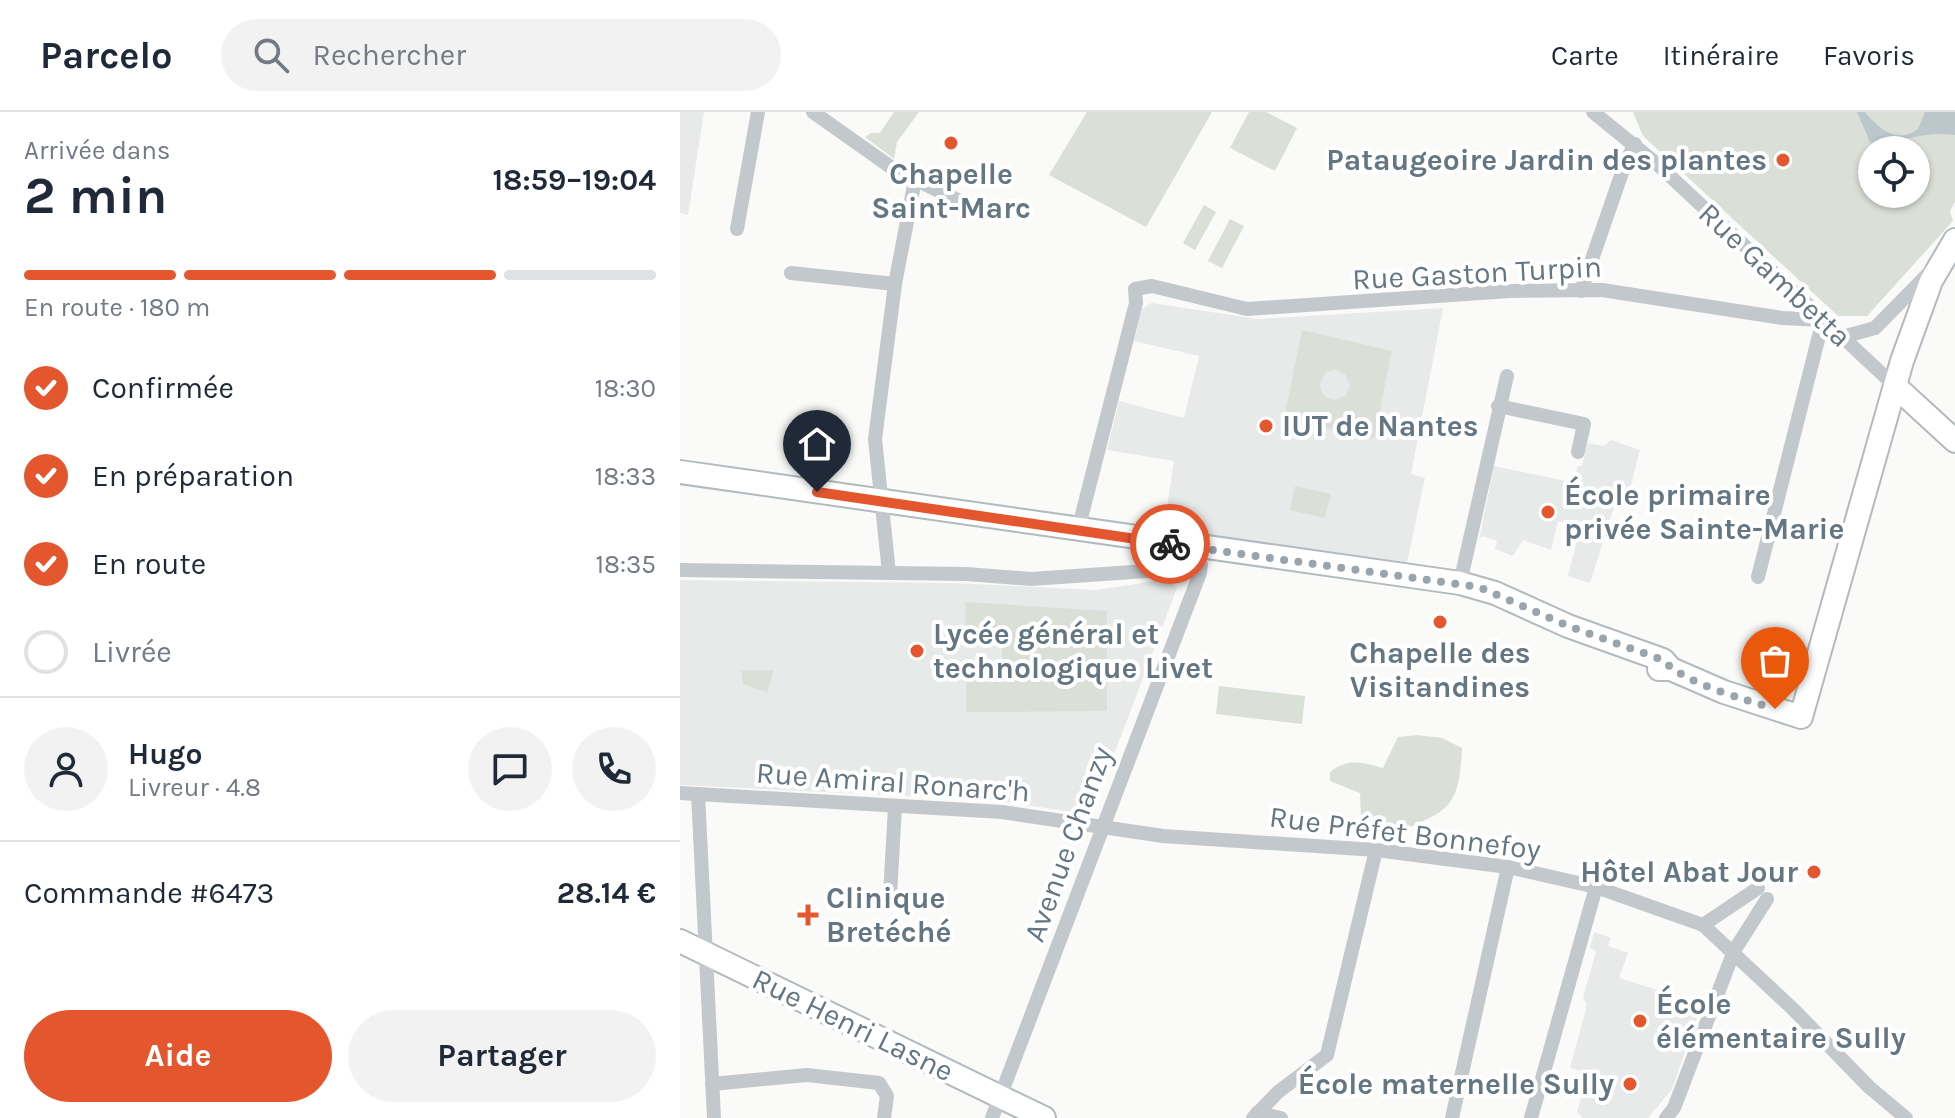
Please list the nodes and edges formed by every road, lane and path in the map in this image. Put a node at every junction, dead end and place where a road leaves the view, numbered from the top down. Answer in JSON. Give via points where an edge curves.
{"nodes":[{"id":1,"x":758,"y":112,"type":"edge"},
{"id":2,"x":813,"y":112,"type":"edge"},
{"id":3,"x":1593,"y":112,"type":"edge"},
{"id":4,"x":1635,"y":144,"type":"junction"},
{"id":5,"x":915,"y":180,"type":"junction"},
{"id":6,"x":960,"y":201,"type":"dead end"},
{"id":7,"x":737,"y":229,"type":"dead end"},
{"id":8,"x":1955,"y":240,"type":"edge"},
{"id":9,"x":1941,"y":260,"type":"junction"},
{"id":10,"x":791,"y":273,"type":"dead end"},
{"id":11,"x":895,"y":284,"type":"junction"},
{"id":12,"x":1581,"y":291,"type":"junction"},
{"id":13,"x":1823,"y":320,"type":"junction"},
{"id":14,"x":1842,"y":337,"type":"junction"},
{"id":15,"x":1507,"y":376,"type":"dead end"},
{"id":16,"x":1895,"y":386,"type":"junction"},
{"id":17,"x":1498,"y":406,"type":"junction"},
{"id":18,"x":1955,"y":441,"type":"edge"},
{"id":19,"x":1578,"y":452,"type":"dead end"},
{"id":20,"x":680,"y":472,"type":"edge"},
{"id":21,"x":880,"y":501,"type":"junction"},
{"id":22,"x":1078,"y":530,"type":"junction"},
{"id":23,"x":1191,"y":554,"type":"junction"},
{"id":24,"x":680,"y":570,"type":"edge"},
{"id":25,"x":889,"y":573,"type":"junction"},
{"id":26,"x":1758,"y":577,"type":"dead end"},
{"id":27,"x":1460,"y":583,"type":"junction"},
{"id":28,"x":680,"y":793,"type":"edge"},
{"id":29,"x":698,"y":794,"type":"junction"},
{"id":30,"x":895,"y":807,"type":"junction"},
{"id":31,"x":1101,"y":829,"type":"junction"},
{"id":32,"x":1376,"y":850,"type":"junction"},
{"id":33,"x":1508,"y":867,"type":"junction"},
{"id":34,"x":1596,"y":887,"type":"junction"},
{"id":35,"x":890,"y":895,"type":"dead end"},
{"id":36,"x":1703,"y":925,"type":"junction"},
{"id":37,"x":680,"y":941,"type":"edge"},
{"id":38,"x":1734,"y":951,"type":"junction"},
{"id":39,"x":706,"y":953,"type":"junction"},
{"id":40,"x":712,"y":1084,"type":"junction"},
{"id":41,"x":996,"y":1108,"type":"edge"},
{"id":42,"x":1670,"y":1113,"type":"edge"},
{"id":43,"x":1255,"y":1116,"type":"edge"},
{"id":44,"x":714,"y":1118,"type":"edge"},
{"id":45,"x":884,"y":1118,"type":"edge"},
{"id":46,"x":1044,"y":1118,"type":"edge"},
{"id":47,"x":1281,"y":1118,"type":"edge"},
{"id":48,"x":1452,"y":1118,"type":"edge"},
{"id":49,"x":1531,"y":1118,"type":"edge"},
{"id":50,"x":1686,"y":1118,"type":"edge"},
{"id":51,"x":1906,"y":1118,"type":"edge"}],
"edges":[{"from":1,"to":7,"type":"street"},
{"from":2,"to":5,"type":"street"},
{"from":3,"to":4,"type":"street","name":"Rue Gambetta"},
{"from":4,"to":12,"type":"street"},
{"from":4,"to":13,"type":"street","name":"Rue Gambetta"},
{"from":5,"to":6,"type":"street"},
{"from":5,"to":11,"type":"street"},
{"from":8,"to":9,"type":"main road"},
{"from":9,"to":14,"type":"street","via":[[1875,328]]},
{"from":9,"to":16,"type":"main road"},
{"from":10,"to":11,"type":"street"},
{"from":11,"to":21,"type":"street","via":[[875,439]]},
{"from":12,"to":13,"type":"street","name":"Rue Gaston Turpin"},
{"from":12,"to":22,"type":"street","name":"Rue Gaston Turpin","via":[[1247,309],[1152,286],[1135,289],[1136,303]]},
{"from":13,"to":14,"type":"street","name":"Rue Gambetta"},
{"from":13,"to":26,"type":"street"},
{"from":14,"to":16,"type":"street","name":"Rue Gambetta"},
{"from":15,"to":17,"type":"street"},
{"from":16,"to":18,"type":"main road","name":"Rue Gambetta"},
{"from":16,"to":27,"type":"main road","via":[[1801,717],[1724,692],[1671,669],[1663,660]]},
{"from":17,"to":19,"type":"street","via":[[1584,424]]},
{"from":17,"to":27,"type":"street"},
{"from":20,"to":21,"type":"main road"},
{"from":21,"to":22,"type":"main road"},
{"from":21,"to":25,"type":"street"},
{"from":22,"to":23,"type":"main road"},
{"from":23,"to":25,"type":"street","via":[[1176,569],[1072,579]]},
{"from":23,"to":27,"type":"main road"},
{"from":23,"to":31,"type":"street","name":"Avenue Chanzy","via":[[1201,565]]},
{"from":24,"to":25,"type":"street"},
{"from":28,"to":29,"type":"street","name":"Rue Amiral Ronarc'h"},
{"from":29,"to":30,"type":"street","name":"Rue Amiral Ronarc'h"},
{"from":29,"to":39,"type":"street"},
{"from":30,"to":31,"type":"street","name":"Rue Amiral Ronarc'h","via":[[1002,812]]},
{"from":30,"to":35,"type":"street"},
{"from":31,"to":32,"type":"street","name":"Rue Préfet Bonnefoy"},
{"from":31,"to":41,"type":"street","name":"Avenue Chanzy"},
{"from":32,"to":33,"type":"street","name":"Rue Préfet Bonnefoy"},
{"from":32,"to":43,"type":"street","via":[[1327,1055]]},
{"from":33,"to":34,"type":"street","name":"Rue Préfet Bonnefoy"},
{"from":33,"to":48,"type":"street"},
{"from":34,"to":36,"type":"street","name":"Rue Préfet Bonnefoy"},
{"from":34,"to":49,"type":"street"},
{"from":36,"to":38,"type":"street","name":"Rue Préfet Bonnefoy"},
{"from":36,"to":38,"type":"street","via":[[1763,894]]},
{"from":37,"to":39,"type":"main road","name":"Rue Henri Lasne"},
{"from":38,"to":42,"type":"street"},
{"from":38,"to":51,"type":"street","name":"Rue Préfet Bonnefoy"},
{"from":39,"to":40,"type":"street"},
{"from":39,"to":41,"type":"main road","name":"Rue Henri Lasne"},
{"from":40,"to":44,"type":"street"},
{"from":40,"to":45,"type":"street","via":[[807,1075],[879,1083],[887,1096]]},
{"from":41,"to":46,"type":"main road","name":"Rue Henri Lasne"},
{"from":42,"to":50,"type":"street"},
{"from":43,"to":47,"type":"street"}]}
